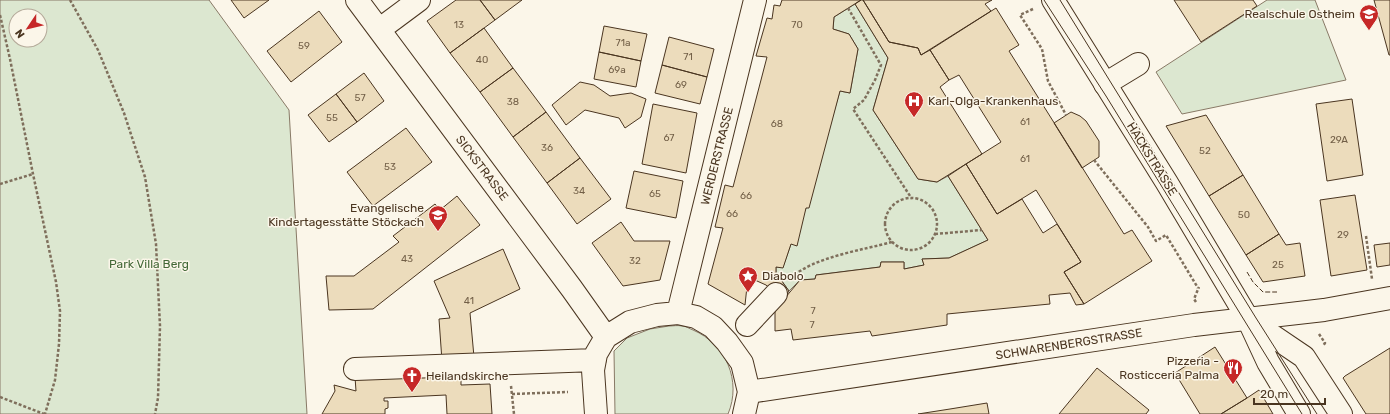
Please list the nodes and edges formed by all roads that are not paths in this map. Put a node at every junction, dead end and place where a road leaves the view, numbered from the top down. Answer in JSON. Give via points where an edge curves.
{"nodes":[{"id":1,"x":357,"y":0,"type":"edge"},
{"id":2,"x":419,"y":0,"type":"edge"},
{"id":3,"x":755,"y":0,"type":"edge"},
{"id":4,"x":1046,"y":3,"type":"edge"},
{"id":5,"x":380,"y":29,"type":"junction"},
{"id":6,"x":1138,"y":64,"type":"dead end"},
{"id":7,"x":1105,"y":84,"type":"junction"},
{"id":8,"x":782,"y":287,"type":"road end"},
{"id":9,"x":1382,"y":300,"type":"edge"},
{"id":10,"x":678,"y":313,"type":"junction"},
{"id":11,"x":1248,"y":319,"type":"junction"},
{"id":12,"x":747,"y":326,"type":"dead end"},
{"id":13,"x":606,"y":337,"type":"junction"},
{"id":14,"x":595,"y":360,"type":"junction"},
{"id":15,"x":355,"y":369,"type":"dead end"},
{"id":16,"x":749,"y":392,"type":"junction"},
{"id":17,"x":596,"y":414,"type":"edge"},
{"id":18,"x":744,"y":414,"type":"edge"},
{"id":19,"x":1299,"y":414,"type":"edge"},
{"id":20,"x":1341,"y":414,"type":"edge"}],
"edges":[{"from":1,"to":5,"type":"street","name":"SICKSTRASSE"},
{"from":2,"to":5,"type":"street"},
{"from":3,"to":10,"type":"street","name":"WERDERSTRASSE"},
{"from":4,"to":7,"type":"street","name":"HACKSTRASSE"},
{"from":5,"to":13,"type":"street","name":"SICKSTRASSE"},
{"from":6,"to":7,"type":"street"},
{"from":7,"to":11,"type":"street","name":"HACKSTRASSE"},
{"from":8,"to":12,"type":"street"},
{"from":9,"to":11,"type":"street","name":"SCHWARENBERGSTRASSE"},
{"from":10,"to":13,"type":"street","via":[[630,322]]},
{"from":10,"to":16,"type":"street","via":[[696,317],[713,327],[727,342],[742,363]]},
{"from":11,"to":16,"type":"street","name":"SCHWARENBERGSTRASSE","via":[[1186,326]]},
{"from":11,"to":19,"type":"street","name":"HACKSTRASSE","via":[[1268,362]]},
{"from":11,"to":20,"type":"street","name":"HACKSTRASSE","via":[[1304,357]]},
{"from":13,"to":14,"type":"street"},
{"from":14,"to":15,"type":"street"},
{"from":14,"to":17,"type":"street","via":[[593,370]]},
{"from":16,"to":18,"type":"street"}]}
